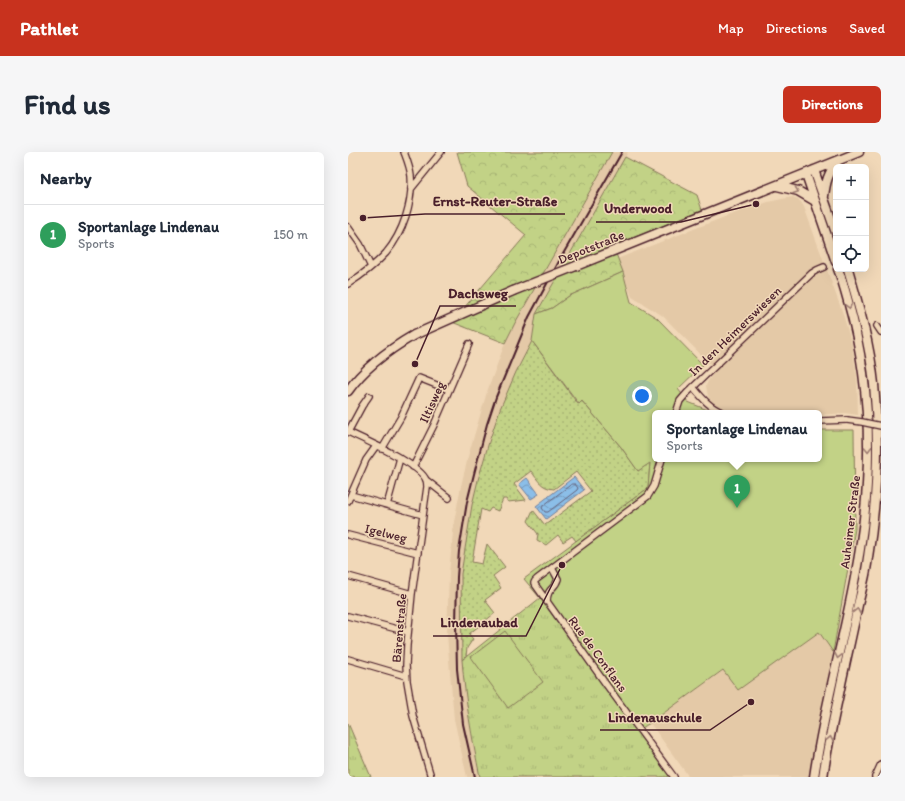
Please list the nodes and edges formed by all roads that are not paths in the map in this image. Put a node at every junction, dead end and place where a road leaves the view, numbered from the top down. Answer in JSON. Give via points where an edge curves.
{"nodes":[{"id":1,"x":404,"y":152,"type":"edge"},
{"id":2,"x":441,"y":152,"type":"edge"},
{"id":3,"x":859,"y":152,"type":"edge"},
{"id":4,"x":836,"y":162,"type":"junction"},
{"id":5,"x":814,"y":170,"type":"junction"},
{"id":6,"x":806,"y":174,"type":"junction"},
{"id":7,"x":776,"y":186,"type":"junction"},
{"id":8,"x":411,"y":190,"type":"junction"},
{"id":9,"x":824,"y":198,"type":"junction"},
{"id":10,"x":815,"y":201,"type":"junction"},
{"id":11,"x":833,"y":224,"type":"edge"},
{"id":12,"x":348,"y":227,"type":"edge"},
{"id":13,"x":833,"y":253,"type":"edge"},
{"id":14,"x":371,"y":267,"type":"junction"},
{"id":15,"x":824,"y":267,"type":"dead end"},
{"id":16,"x":839,"y":272,"type":"edge"},
{"id":17,"x":849,"y":272,"type":"edge"},
{"id":18,"x":348,"y":284,"type":"edge"},
{"id":19,"x":877,"y":326,"type":"dead end"},
{"id":20,"x":881,"y":332,"type":"edge"},
{"id":21,"x":469,"y":344,"type":"dead end"},
{"id":22,"x":693,"y":387,"type":"junction"},
{"id":23,"x":449,"y":390,"type":"junction"},
{"id":24,"x":348,"y":391,"type":"edge"},
{"id":25,"x":369,"y":396,"type":"dead end"},
{"id":26,"x":677,"y":410,"type":"edge"},
{"id":27,"x":719,"y":410,"type":"edge"},
{"id":28,"x":822,"y":421,"type":"edge"},
{"id":29,"x":881,"y":426,"type":"edge"},
{"id":30,"x":376,"y":446,"type":"junction"},
{"id":31,"x":382,"y":449,"type":"junction"},
{"id":32,"x":400,"y":458,"type":"junction"},
{"id":33,"x":661,"y":462,"type":"edge"},
{"id":34,"x":413,"y":467,"type":"junction"},
{"id":35,"x":426,"y":479,"type":"junction"},
{"id":36,"x":351,"y":495,"type":"junction"},
{"id":37,"x":449,"y":498,"type":"dead end"},
{"id":38,"x":348,"y":502,"type":"edge"},
{"id":39,"x":387,"y":505,"type":"junction"},
{"id":40,"x":423,"y":515,"type":"junction"},
{"id":41,"x":348,"y":535,"type":"edge"},
{"id":42,"x":418,"y":553,"type":"junction"},
{"id":43,"x":552,"y":568,"type":"junction"},
{"id":44,"x":348,"y":576,"type":"edge"},
{"id":45,"x":412,"y":594,"type":"junction"},
{"id":46,"x":547,"y":602,"type":"junction"},
{"id":47,"x":348,"y":616,"type":"edge"},
{"id":48,"x":408,"y":632,"type":"junction"},
{"id":49,"x":348,"y":659,"type":"edge"},
{"id":50,"x":406,"y":676,"type":"junction"},
{"id":51,"x":881,"y":768,"type":"edge"},
{"id":52,"x":432,"y":777,"type":"edge"},
{"id":53,"x":674,"y":777,"type":"edge"},
{"id":54,"x":814,"y":777,"type":"edge"},
{"id":55,"x":823,"y":777,"type":"edge"},
{"id":56,"x":875,"y":777,"type":"edge"}],
"edges":[{"from":1,"to":8,"type":"street","via":[[411,175]]},
{"from":2,"to":8,"type":"street"},
{"from":3,"to":4,"type":"main road","name":"Depotstraße"},
{"from":4,"to":5,"type":"main road","name":"Depotstraße"},
{"from":4,"to":9,"type":"main road","via":[[827,180]]},
{"from":5,"to":6,"type":"main road","name":"Depotstraße"},
{"from":5,"to":9,"type":"main road"},
{"from":6,"to":7,"type":"main road","name":"Depotstraße"},
{"from":6,"to":10,"type":"main road"},
{"from":7,"to":10,"type":"main road","one_way":true,"via":[[798,191]]},
{"from":7,"to":24,"type":"main road","name":"Depotstraße","bridge":true,"via":[[513,291],[414,335],[386,353]]},
{"from":8,"to":14,"type":"street","via":[[399,232],[386,252]]},
{"from":9,"to":11,"type":"main road"},
{"from":10,"to":13,"type":"main road"},
{"from":12,"to":14,"type":"street"},
{"from":14,"to":18,"type":"street"},
{"from":15,"to":22,"type":"street","name":"In den Heimerswiesen","via":[[812,273]]},
{"from":16,"to":54,"type":"main road","name":"Auheimer Straße","one_way":true,"via":[[854,326],[865,382],[867,498],[855,577]]},
{"from":55,"to":17,"type":"main road","name":"Auheimer Straße","one_way":true,"via":[[867,565],[878,470],[874,383],[864,329]]},
{"from":19,"to":20,"type":"street"},
{"from":21,"to":23,"type":"street","name":"Iltisweg"},
{"from":22,"to":26,"type":"street","via":[[683,397]]},
{"from":22,"to":27,"type":"street","name":"In den Heimerswiesen","via":[[708,404]]},
{"from":23,"to":31,"type":"street","via":[[419,378],[401,417]]},
{"from":23,"to":34,"type":"street","name":"Iltisweg"},
{"from":25,"to":30,"type":"street","via":[[348,432]]},
{"from":28,"to":29,"type":"street","bridge":true,"via":[[847,420]]},
{"from":30,"to":31,"type":"street"},
{"from":30,"to":36,"type":"street","via":[[366,460]]},
{"from":31,"to":32,"type":"street"},
{"from":32,"to":34,"type":"street"},
{"from":32,"to":39,"type":"street"},
{"from":33,"to":43,"type":"street","name":"Rue de Conflans","via":[[654,486],[648,496]]},
{"from":34,"to":35,"type":"street"},
{"from":35,"to":37,"type":"street"},
{"from":35,"to":40,"type":"street","name":"Bärenstraße","via":[[428,486]]},
{"from":36,"to":38,"type":"street"},
{"from":36,"to":39,"type":"street"},
{"from":39,"to":40,"type":"street"},
{"from":40,"to":42,"type":"street","name":"Bärenstraße"},
{"from":41,"to":42,"type":"street","name":"Igelweg"},
{"from":42,"to":45,"type":"street","name":"Bärenstraße"},
{"from":43,"to":46,"type":"street","via":[[558,579],[548,593]]},
{"from":43,"to":46,"type":"street","name":"Rue de Conflans","via":[[534,582]]},
{"from":44,"to":45,"type":"street"},
{"from":45,"to":48,"type":"street","name":"Bärenstraße"},
{"from":46,"to":53,"type":"street","name":"Rue de Conflans"},
{"from":47,"to":48,"type":"street"},
{"from":48,"to":50,"type":"street","name":"Bärenstraße"},
{"from":49,"to":50,"type":"street"},
{"from":50,"to":52,"type":"street","name":"Bärenstraße","via":[[413,716]]},
{"from":51,"to":56,"type":"street"}]}
